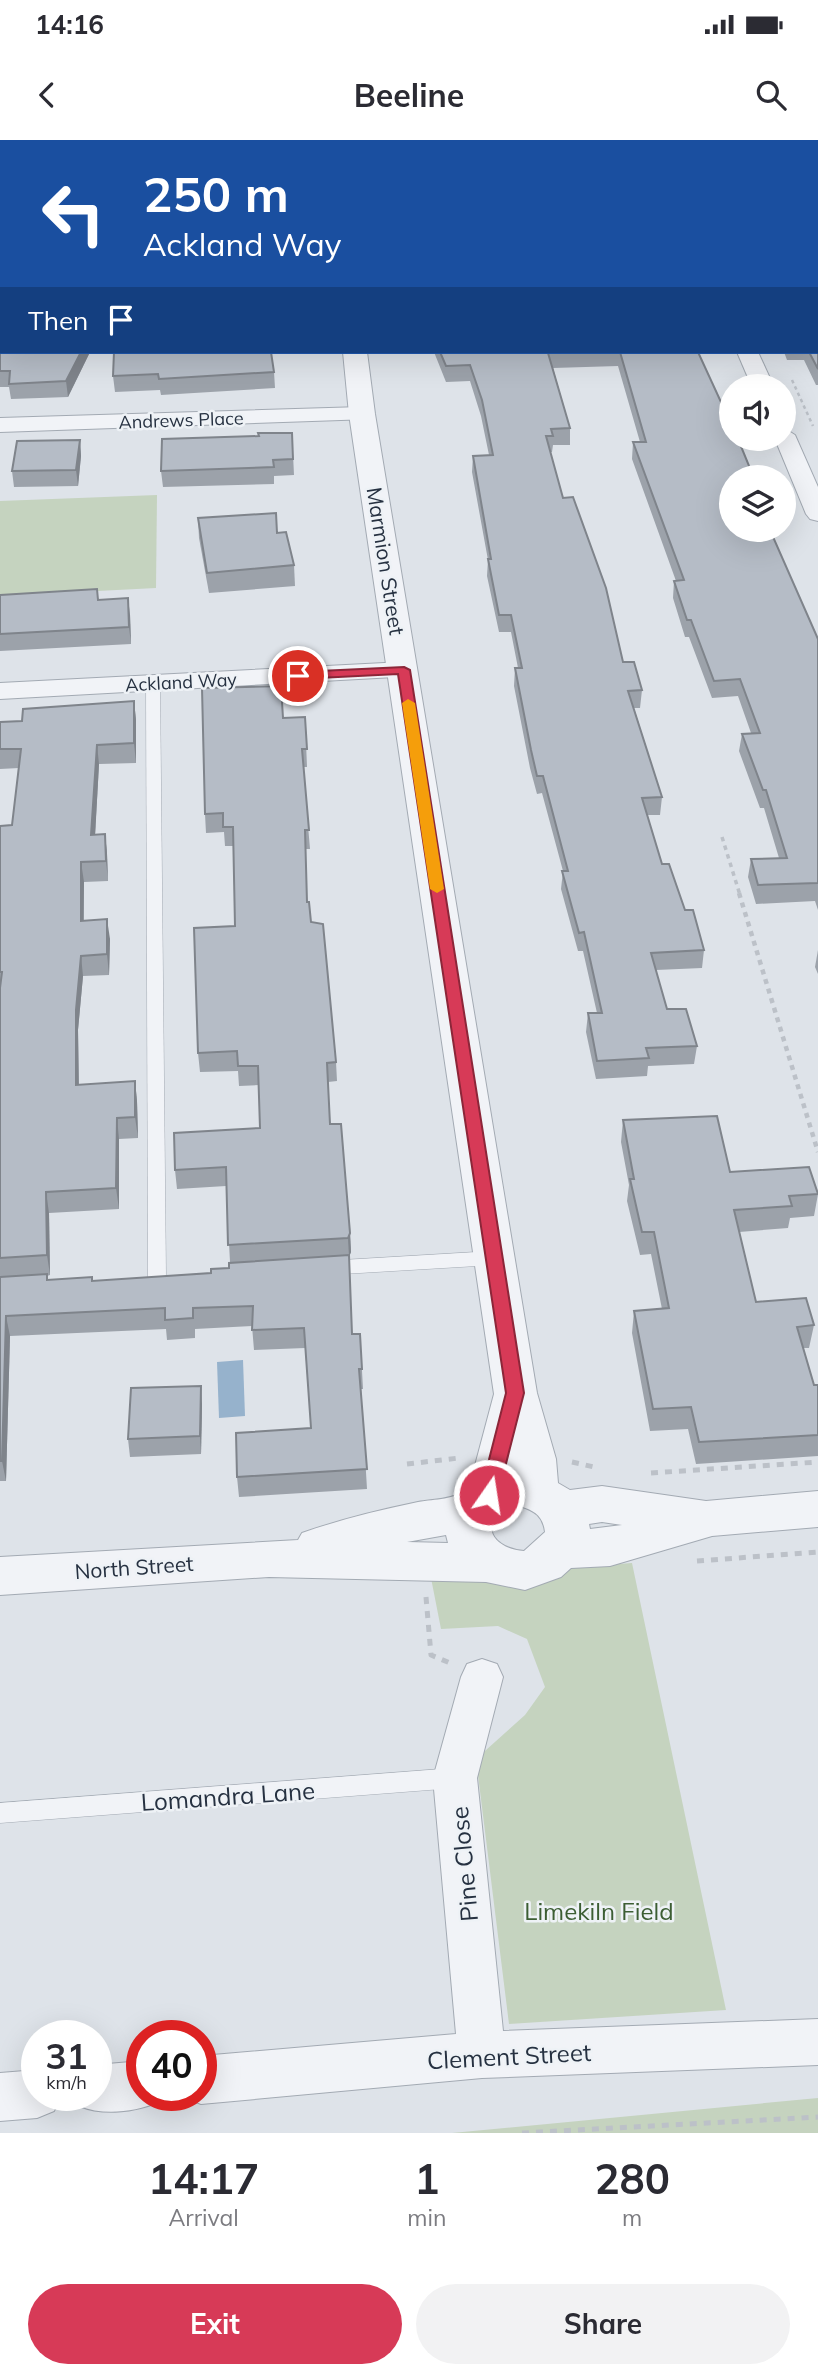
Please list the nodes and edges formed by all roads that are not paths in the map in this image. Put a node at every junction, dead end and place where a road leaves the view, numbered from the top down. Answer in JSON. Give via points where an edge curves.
{"nodes":[{"id":1,"x":355,"y":354,"type":"edge"},
{"id":2,"x":749,"y":354,"type":"edge"},
{"id":3,"x":757,"y":374,"type":"edge"},
{"id":4,"x":362,"y":414,"type":"junction"},
{"id":5,"x":0,"y":425,"type":"edge"},
{"id":6,"x":791,"y":451,"type":"edge"},
{"id":7,"x":818,"y":514,"type":"edge"},
{"id":8,"x":404,"y":670,"type":"junction"},
{"id":9,"x":153,"y":683,"type":"junction"},
{"id":10,"x":0,"y":691,"type":"edge"},
{"id":11,"x":494,"y":1258,"type":"junction"},
{"id":12,"x":305,"y":1269,"type":"edge"},
{"id":13,"x":158,"y":1278,"type":"edge"},
{"id":14,"x":515,"y":1393,"type":"junction"},
{"id":15,"x":480,"y":1503,"type":"junction"},
{"id":16,"x":818,"y":1509,"type":"edge"},
{"id":17,"x":553,"y":1516,"type":"junction"},
{"id":18,"x":269,"y":1558,"type":"junction"},
{"id":19,"x":492,"y":1563,"type":"junction"},
{"id":20,"x":0,"y":1576,"type":"edge"},
{"id":21,"x":482,"y":1677,"type":"road end"},
{"id":22,"x":455,"y":1778,"type":"junction"},
{"id":23,"x":0,"y":1813,"type":"edge"},
{"id":24,"x":818,"y":2042,"type":"edge"},
{"id":25,"x":482,"y":2055,"type":"junction"},
{"id":26,"x":217,"y":2079,"type":"edge"},
{"id":27,"x":21,"y":2095,"type":"edge"},
{"id":28,"x":0,"y":2097,"type":"edge"}],
"edges":[{"from":1,"to":4,"type":"street","name":"Marmion Street"},
{"from":2,"to":3,"type":"street"},
{"from":4,"to":5,"type":"street","name":"Andrews Place"},
{"from":4,"to":8,"type":"street","name":"Marmion Street"},
{"from":6,"to":7,"type":"street"},
{"from":8,"to":9,"type":"street","name":"Ackland Way"},
{"from":8,"to":11,"type":"street","name":"Marmion Street"},
{"from":9,"to":10,"type":"street","name":"Ackland Way"},
{"from":9,"to":13,"type":"lane"},
{"from":11,"to":12,"type":"lane"},
{"from":11,"to":14,"type":"street","name":"Marmion Street"},
{"from":14,"to":15,"type":"street","name":"Marmion Street"},
{"from":14,"to":17,"type":"street","name":"Marmion Street"},
{"from":15,"to":17,"type":"street","via":[[504,1490]]},
{"from":15,"to":18,"type":"street","name":"North Street"},
{"from":15,"to":19,"type":"street","via":[[468,1534]]},
{"from":16,"to":17,"type":"street","via":[[712,1518],[610,1547]]},
{"from":17,"to":19,"type":"street","via":[[540,1567],[507,1569]]},
{"from":18,"to":19,"type":"street","name":"North Street"},
{"from":18,"to":20,"type":"street","name":"North Street"},
{"from":21,"to":22,"type":"street","name":"Pine Close"},
{"from":22,"to":23,"type":"lane","name":"Lomandra Lane"},
{"from":22,"to":25,"type":"street","name":"Pine Close"},
{"from":24,"to":25,"type":"street","name":"Clement Street"},
{"from":25,"to":26,"type":"street","name":"Clement Street"},
{"from":27,"to":28,"type":"street"}]}
